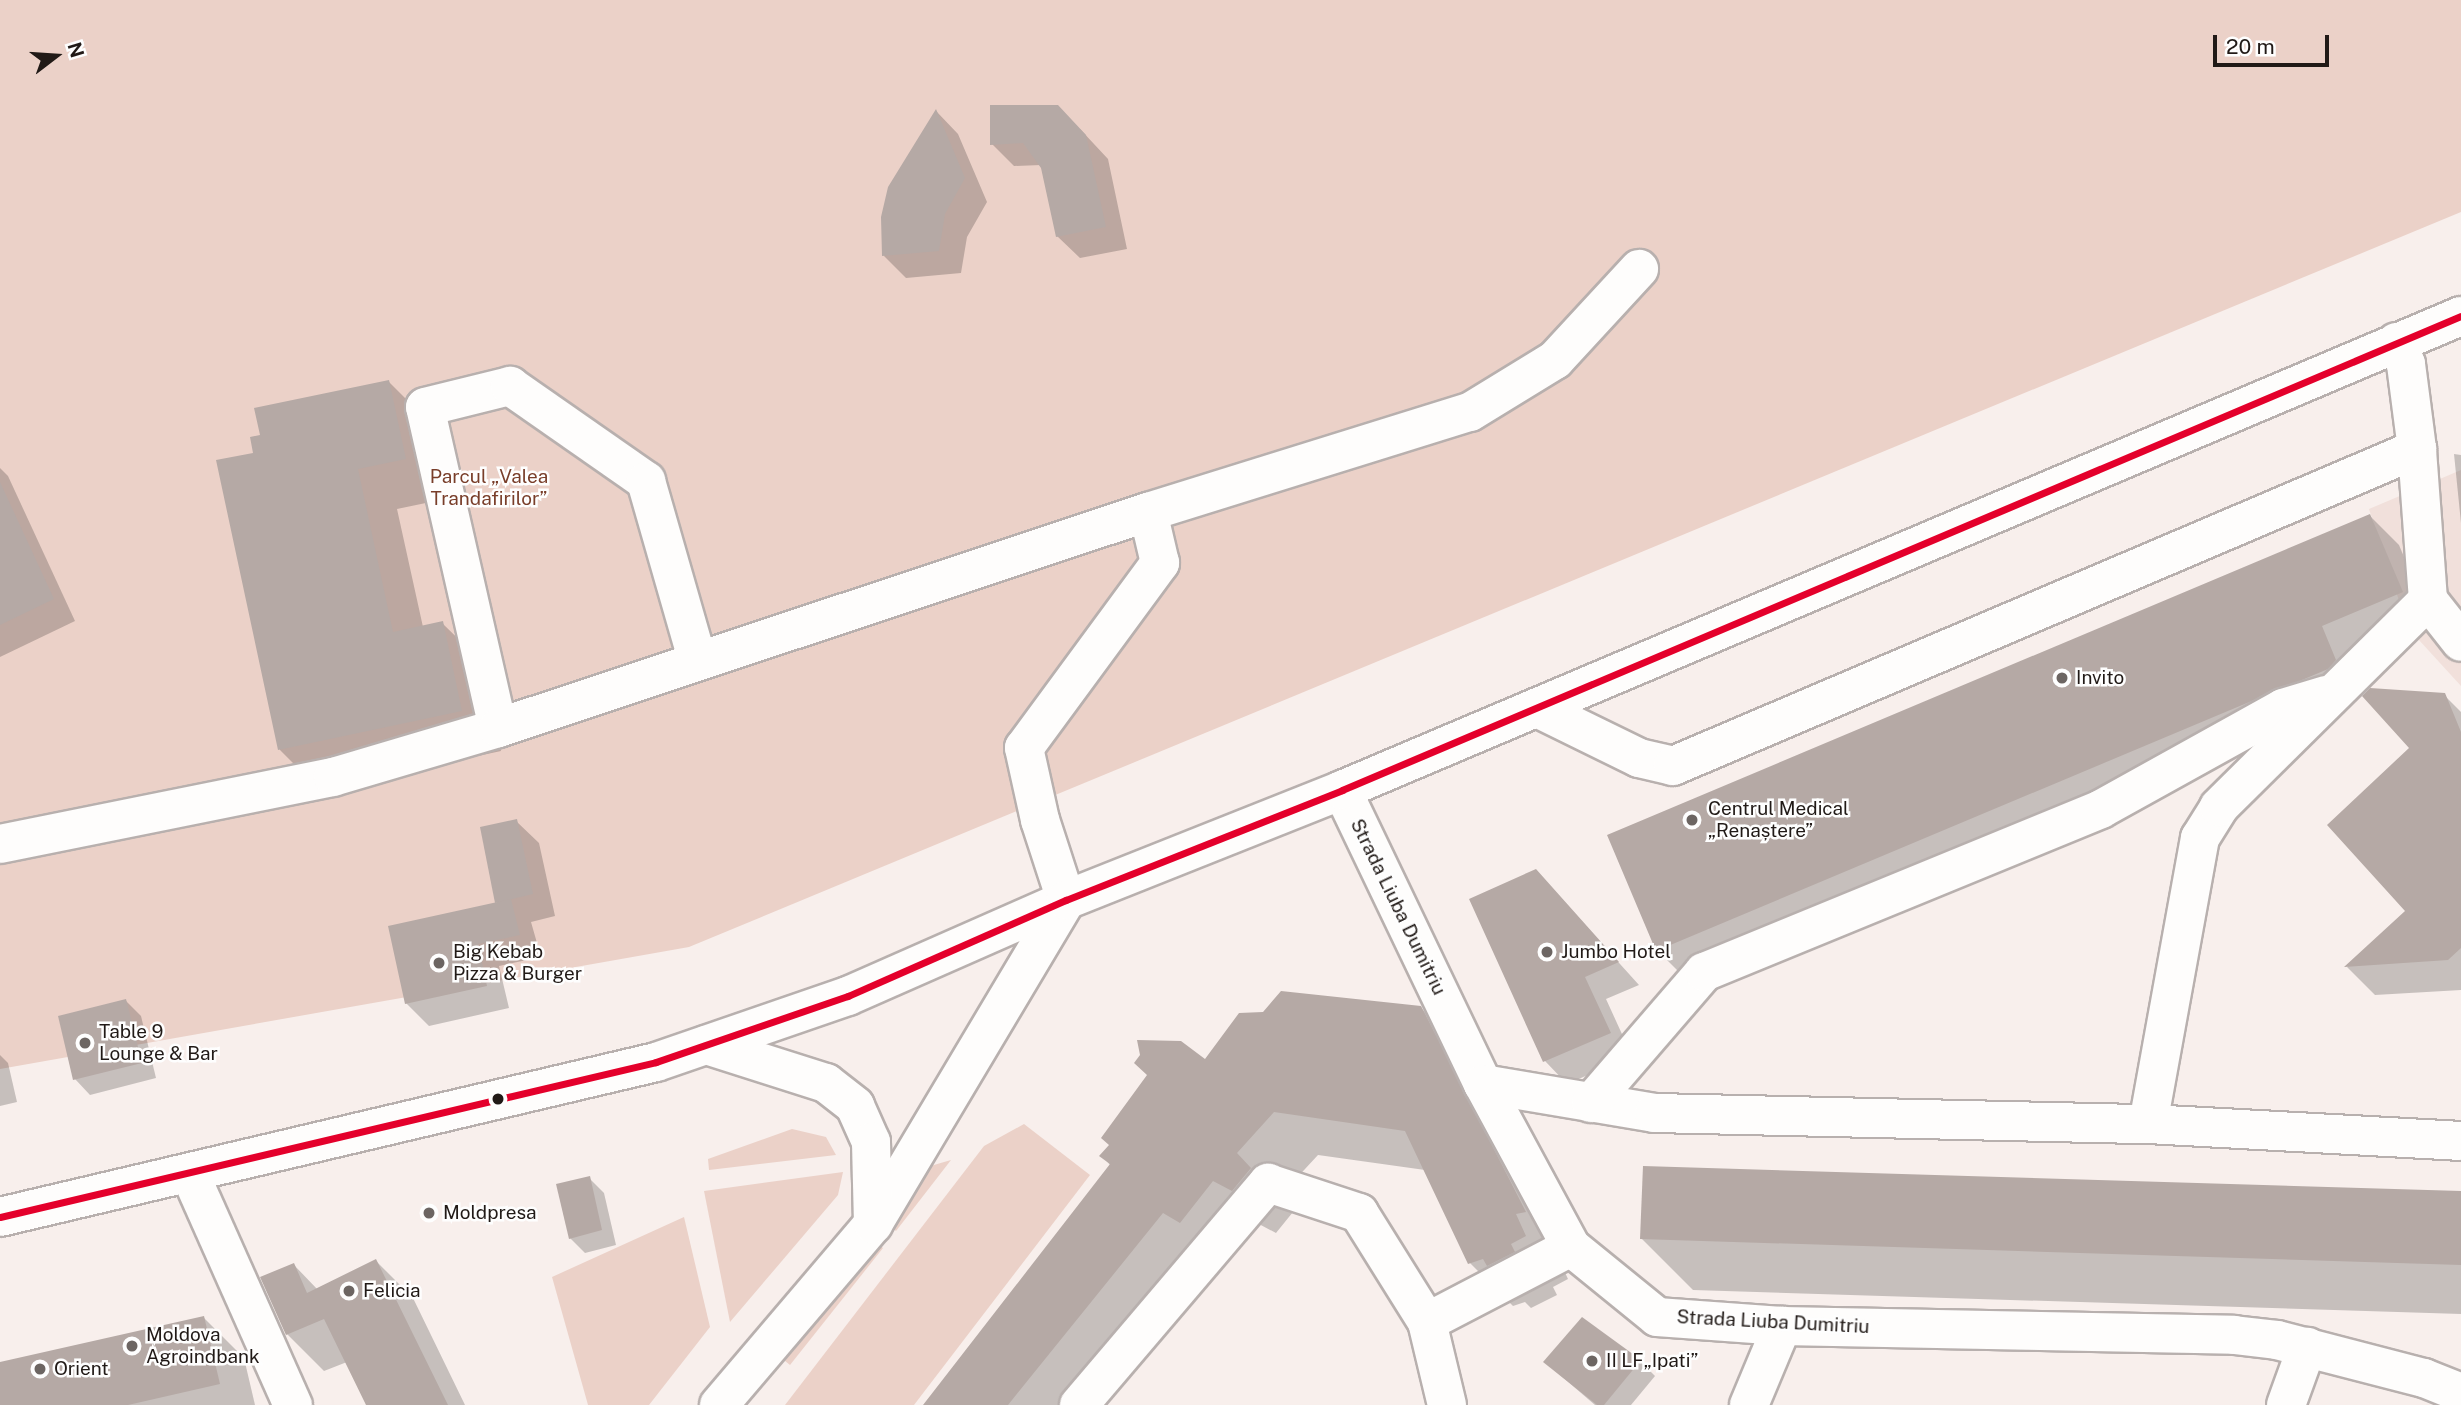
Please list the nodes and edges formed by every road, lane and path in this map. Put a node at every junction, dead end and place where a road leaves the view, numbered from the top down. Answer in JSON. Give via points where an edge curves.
{"nodes":[{"id":1,"x":1639,"y":269,"type":"dead end"},
{"id":2,"x":2461,"y":316,"type":"edge"},
{"id":3,"x":2396,"y":342,"type":"junction"},
{"id":4,"x":2417,"y":449,"type":"junction"},
{"id":5,"x":1148,"y":512,"type":"junction"},
{"id":6,"x":2428,"y":600,"type":"junction"},
{"id":7,"x":2461,"y":642,"type":"edge"},
{"id":8,"x":696,"y":659,"type":"junction"},
{"id":9,"x":2335,"y":692,"type":"junction"},
{"id":10,"x":1537,"y":708,"type":"junction"},
{"id":11,"x":498,"y":728,"type":"junction"},
{"id":12,"x":1342,"y":790,"type":"junction"},
{"id":13,"x":0,"y":844,"type":"edge"},
{"id":14,"x":1066,"y":900,"type":"junction"},
{"id":15,"x":706,"y":1045,"type":"junction"},
{"id":16,"x":1483,"y":1084,"type":"junction"},
{"id":17,"x":1591,"y":1102,"type":"junction"},
{"id":18,"x":2148,"y":1124,"type":"junction"},
{"id":19,"x":2461,"y":1141,"type":"edge"},
{"id":20,"x":190,"y":1174,"type":"junction"},
{"id":21,"x":0,"y":1217,"type":"edge"},
{"id":22,"x":873,"y":1224,"type":"junction"},
{"id":23,"x":1571,"y":1247,"type":"junction"},
{"id":24,"x":1427,"y":1322,"type":"junction"},
{"id":25,"x":1782,"y":1326,"type":"junction"},
{"id":26,"x":2307,"y":1347,"type":"junction"},
{"id":27,"x":2461,"y":1393,"type":"edge"},
{"id":28,"x":293,"y":1405,"type":"edge"},
{"id":29,"x":719,"y":1405,"type":"edge"},
{"id":30,"x":1079,"y":1405,"type":"edge"},
{"id":31,"x":1447,"y":1405,"type":"edge"},
{"id":32,"x":1749,"y":1405,"type":"edge"},
{"id":33,"x":2286,"y":1405,"type":"edge"}],
"edges":[{"from":1,"to":5,"type":"main road","via":[[1555,360],[1470,412]]},
{"from":2,"to":3,"type":"main road"},
{"from":3,"to":4,"type":"main road","via":[[2406,364]]},
{"from":3,"to":10,"type":"main road"},
{"from":4,"to":6,"type":"main road"},
{"from":4,"to":10,"type":"main road","via":[[1673,766],[1639,758]]},
{"from":5,"to":8,"type":"main road"},
{"from":5,"to":14,"type":"main road","via":[[1160,563],[1024,748],[1040,820]]},
{"from":6,"to":7,"type":"main road"},
{"from":6,"to":9,"type":"main road"},
{"from":8,"to":11,"type":"main road"},
{"from":8,"to":11,"type":"main road","via":[[646,481],[510,386],[425,407]]},
{"from":9,"to":17,"type":"main road","via":[[2283,708],[2101,809],[1704,972]]},
{"from":9,"to":18,"type":"main road","via":[[2219,807],[2200,838]]},
{"from":10,"to":12,"type":"main road"},
{"from":11,"to":13,"type":"main road","via":[[332,777]]},
{"from":12,"to":14,"type":"main road"},
{"from":12,"to":16,"type":"main road","name":"Strada Liuba Dumitriu"},
{"from":14,"to":15,"type":"main road","via":[[848,996]]},
{"from":14,"to":22,"type":"main road"},
{"from":15,"to":20,"type":"main road","via":[[514,1097]]},
{"from":15,"to":22,"type":"main road","via":[[826,1083],[855,1106],[871,1142]]},
{"from":16,"to":17,"type":"main road"},
{"from":16,"to":23,"type":"main road","name":"Strada Liuba Dumitriu"},
{"from":17,"to":18,"type":"main road","via":[[1654,1113]]},
{"from":18,"to":19,"type":"main road"},
{"from":20,"to":21,"type":"main road"},
{"from":20,"to":28,"type":"main road"},
{"from":22,"to":29,"type":"main road"},
{"from":23,"to":24,"type":"main road"},
{"from":23,"to":25,"type":"main road","name":"Strada Liuba Dumitriu","via":[[1657,1317]]},
{"from":24,"to":30,"type":"main road","via":[[1359,1213],[1268,1183]]},
{"from":24,"to":31,"type":"main road"},
{"from":25,"to":26,"type":"main road","name":"Strada Liuba Dumitriu","via":[[2162,1332],[2277,1340]]},
{"from":25,"to":32,"type":"main road"},
{"from":26,"to":27,"type":"main road","name":"Strada Liuba Dumitriu"},
{"from":26,"to":33,"type":"main road"}]}
